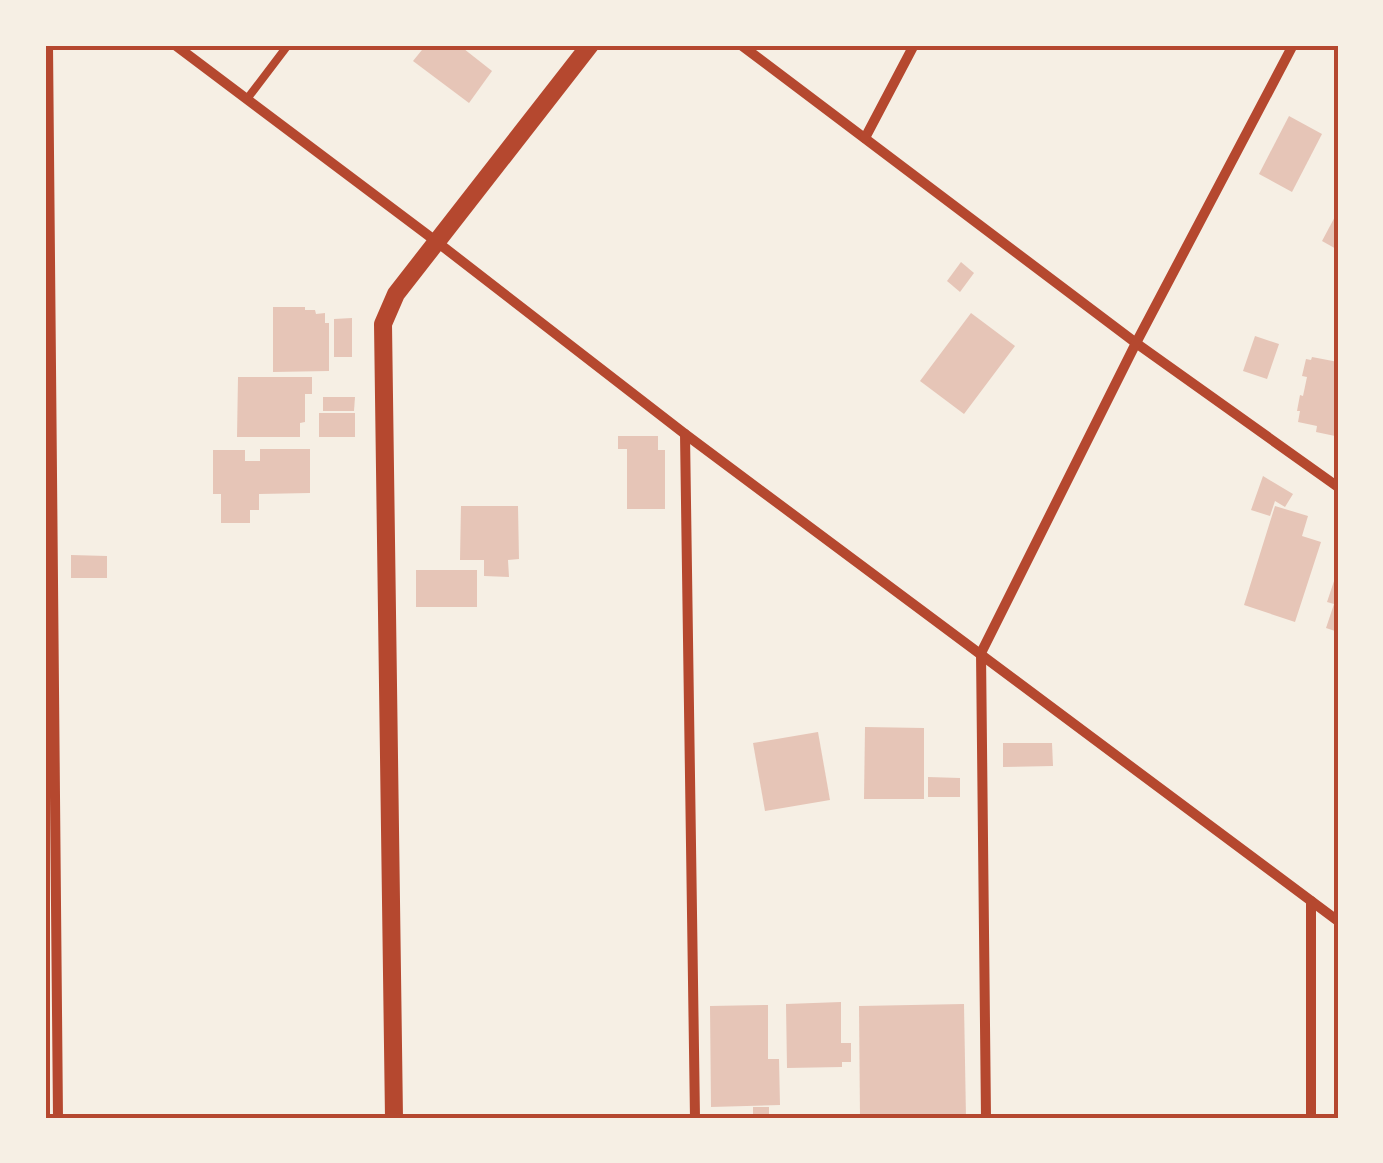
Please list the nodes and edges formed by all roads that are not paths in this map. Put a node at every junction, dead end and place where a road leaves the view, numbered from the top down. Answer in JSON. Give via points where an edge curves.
{"nodes":[{"id":1,"x":48,"y":45,"type":"edge"},
{"id":2,"x":175,"y":45,"type":"edge"},
{"id":3,"x":288,"y":45,"type":"edge"},
{"id":4,"x":590,"y":45,"type":"edge"},
{"id":5,"x":741,"y":45,"type":"edge"},
{"id":6,"x":914,"y":45,"type":"edge"},
{"id":7,"x":1293,"y":45,"type":"edge"},
{"id":8,"x":247,"y":99,"type":"junction"},
{"id":9,"x":865,"y":138,"type":"junction"},
{"id":10,"x":437,"y":242,"type":"junction"},
{"id":11,"x":1136,"y":343,"type":"junction"},
{"id":12,"x":685,"y":434,"type":"junction"},
{"id":13,"x":1338,"y":488,"type":"edge"},
{"id":14,"x":49,"y":532,"type":"edge"},
{"id":15,"x":981,"y":653,"type":"junction"},
{"id":16,"x":1311,"y":901,"type":"junction"},
{"id":17,"x":1338,"y":921,"type":"edge"},
{"id":18,"x":58,"y":1118,"type":"edge"},
{"id":19,"x":394,"y":1118,"type":"edge"},
{"id":20,"x":694,"y":1118,"type":"edge"},
{"id":21,"x":986,"y":1118,"type":"edge"},
{"id":22,"x":1311,"y":1118,"type":"edge"}],
"edges":[{"from":1,"to":14,"type":"street"},
{"from":2,"to":8,"type":"street"},
{"from":3,"to":8,"type":"lane"},
{"from":4,"to":10,"type":"street"},
{"from":5,"to":9,"type":"street"},
{"from":6,"to":9,"type":"street"},
{"from":7,"to":11,"type":"street"},
{"from":8,"to":10,"type":"street"},
{"from":9,"to":11,"type":"street"},
{"from":10,"to":12,"type":"street"},
{"from":10,"to":19,"type":"street","via":[[396,294],[383,324]]},
{"from":11,"to":13,"type":"street"},
{"from":11,"to":15,"type":"street"},
{"from":12,"to":15,"type":"street"},
{"from":12,"to":20,"type":"street"},
{"from":14,"to":18,"type":"street"},
{"from":15,"to":16,"type":"street"},
{"from":15,"to":21,"type":"street"},
{"from":16,"to":17,"type":"street"},
{"from":16,"to":22,"type":"street"}]}
